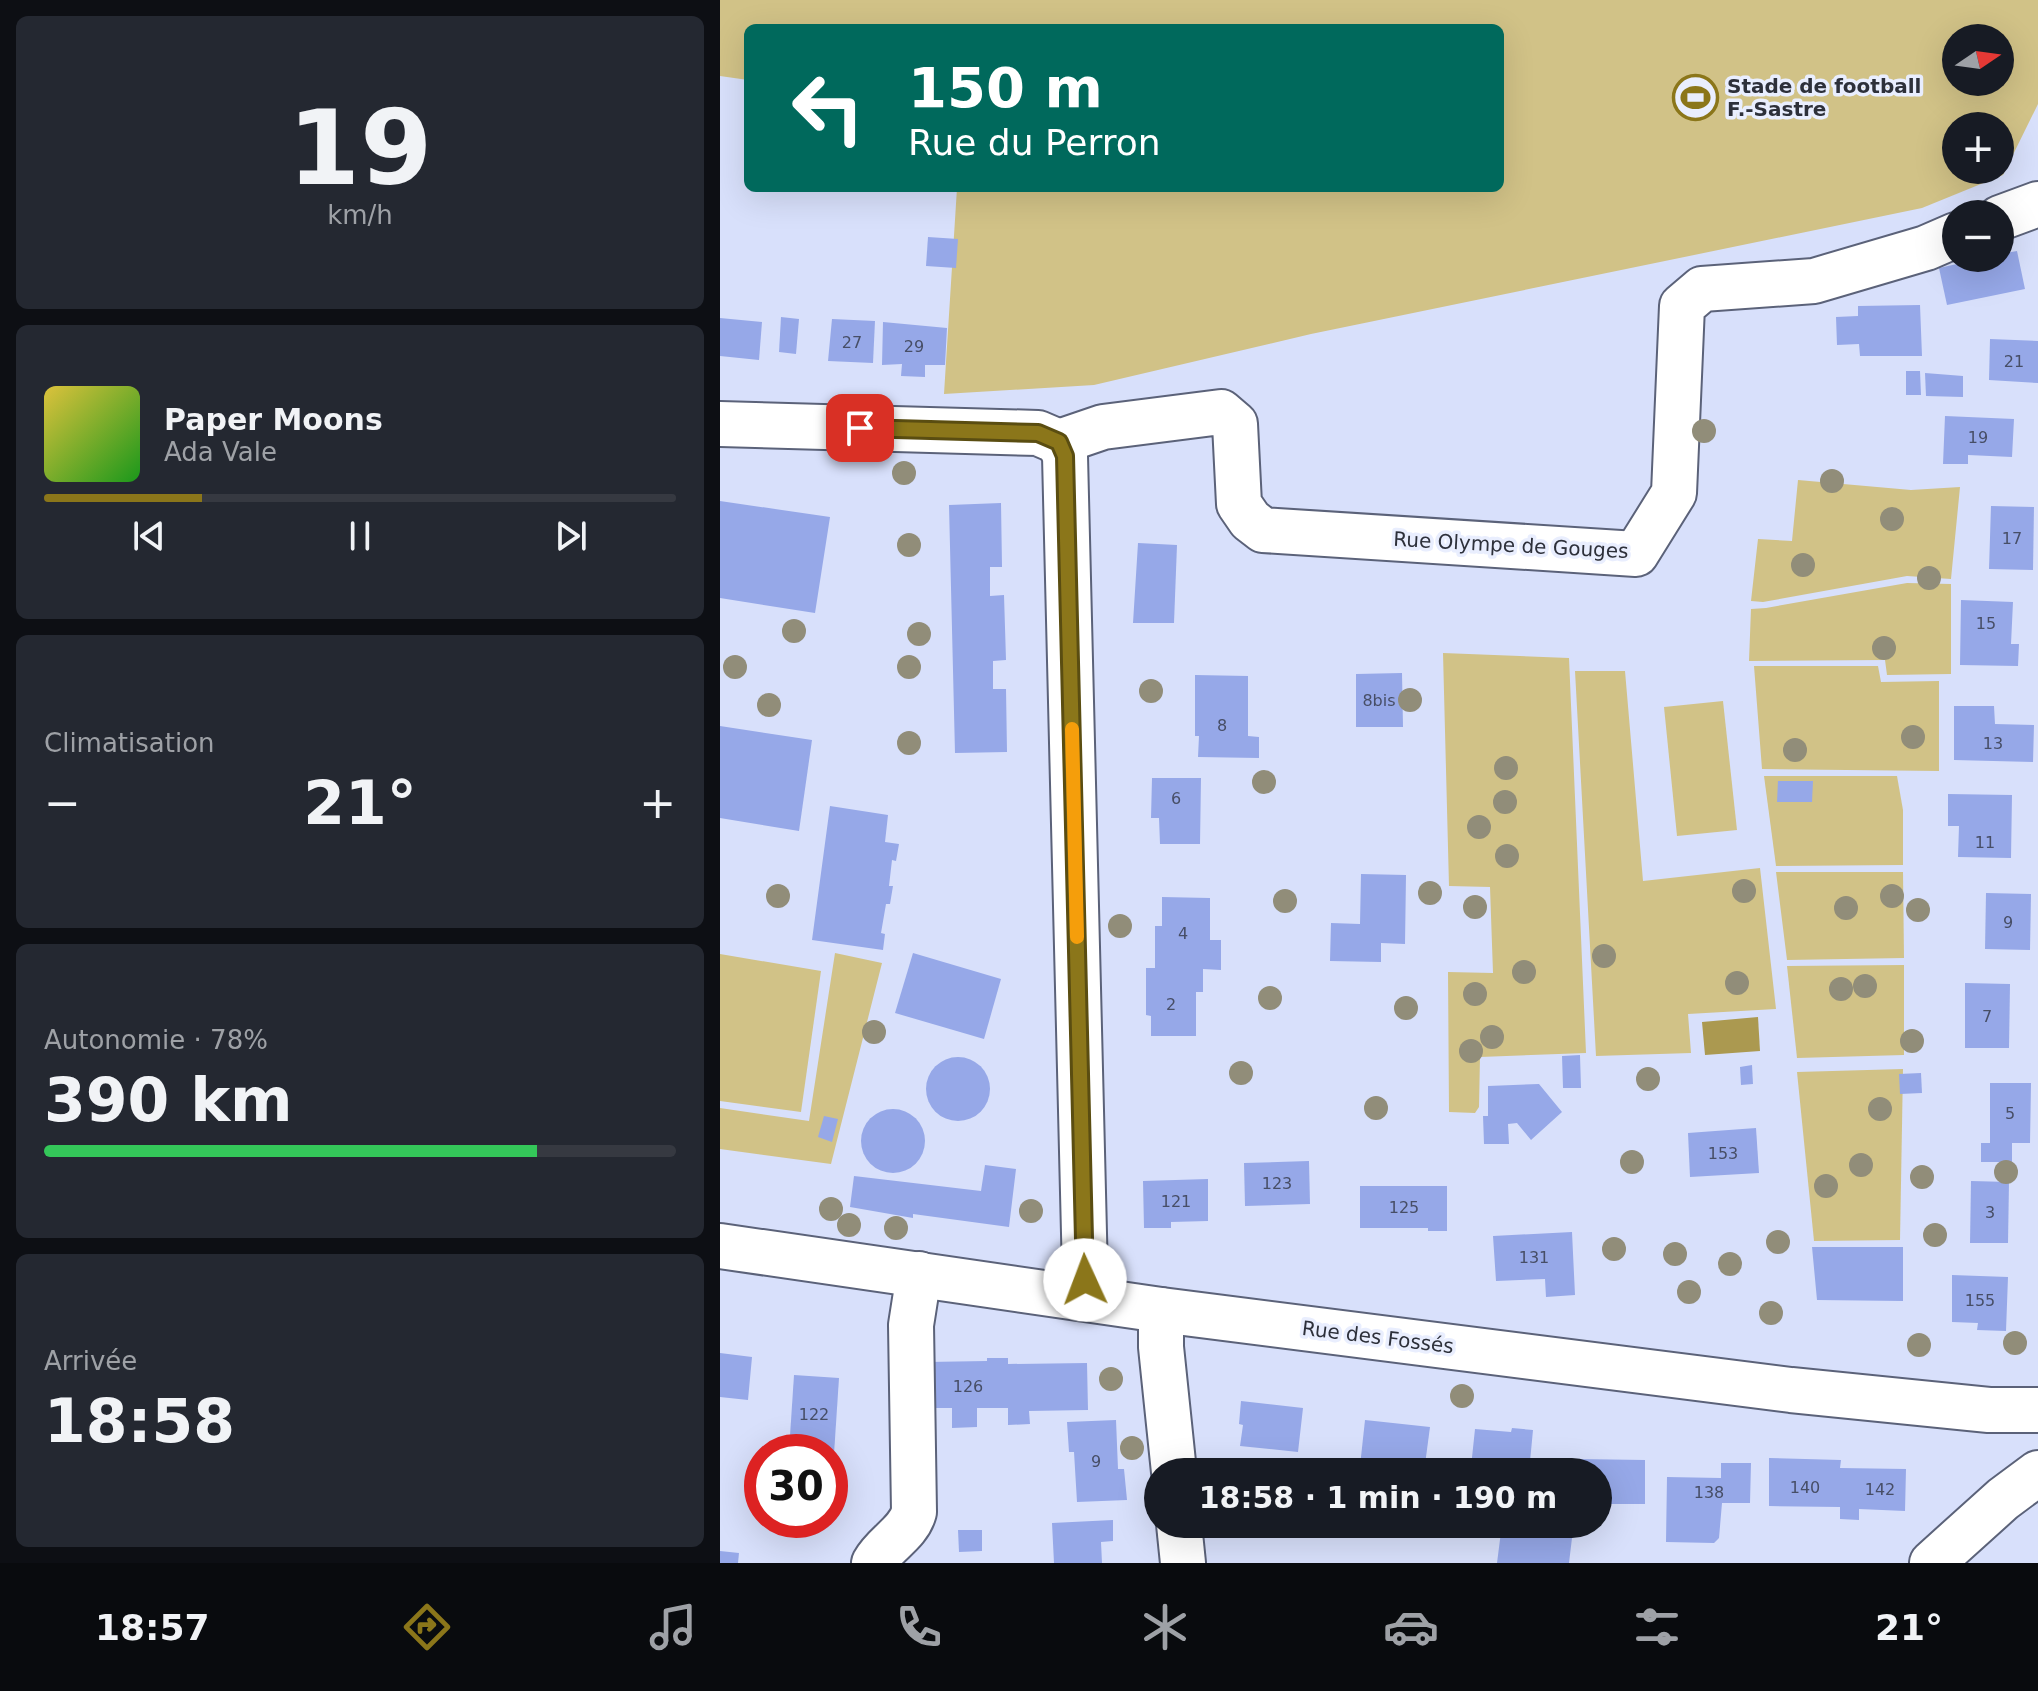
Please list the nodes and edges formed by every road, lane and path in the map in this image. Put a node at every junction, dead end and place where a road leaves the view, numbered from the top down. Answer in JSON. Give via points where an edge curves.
{"nodes":[{"id":1,"x":2038,"y":204,"type":"edge"},
{"id":2,"x":2014,"y":213,"type":"edge"},
{"id":3,"x":1942,"y":241,"type":"edge"},
{"id":4,"x":720,"y":424,"type":"edge"},
{"id":5,"x":1059,"y":442,"type":"junction"},
{"id":6,"x":720,"y":1246,"type":"edge"},
{"id":7,"x":919,"y":1274,"type":"junction"},
{"id":8,"x":1083,"y":1298,"type":"junction"},
{"id":9,"x":1161,"y":1310,"type":"junction"},
{"id":10,"x":2038,"y":1410,"type":"edge"},
{"id":11,"x":1173,"y":1458,"type":"edge"},
{"id":12,"x":2038,"y":1473,"type":"edge"},
{"id":13,"x":1180,"y":1538,"type":"edge"},
{"id":14,"x":874,"y":1563,"type":"edge"},
{"id":15,"x":1183,"y":1563,"type":"edge"},
{"id":16,"x":1932,"y":1563,"type":"edge"}],
"edges":[{"from":1,"to":2,"type":"street"},
{"from":3,"to":5,"type":"street","name":"Rue Olympe de Gouges","via":[[1814,281],[1702,289],[1682,306],[1674,493],[1636,554],[1263,530],[1239,504],[1235,424],[1221,412],[1103,427]]},
{"from":4,"to":5,"type":"street","via":[[1038,433]]},
{"from":5,"to":8,"type":"street","via":[[1065,456]]},
{"from":6,"to":7,"type":"street","name":"Rue des Fossés"},
{"from":7,"to":8,"type":"street","name":"Rue des Fossés"},
{"from":7,"to":14,"type":"street","via":[[911,1325],[914,1512],[911,1524]]},
{"from":8,"to":9,"type":"street","name":"Rue des Fossés"},
{"from":9,"to":10,"type":"street","name":"Rue des Fossés","via":[[1791,1390]]},
{"from":9,"to":11,"type":"street"},
{"from":12,"to":16,"type":"street"},
{"from":13,"to":15,"type":"street"}]}
